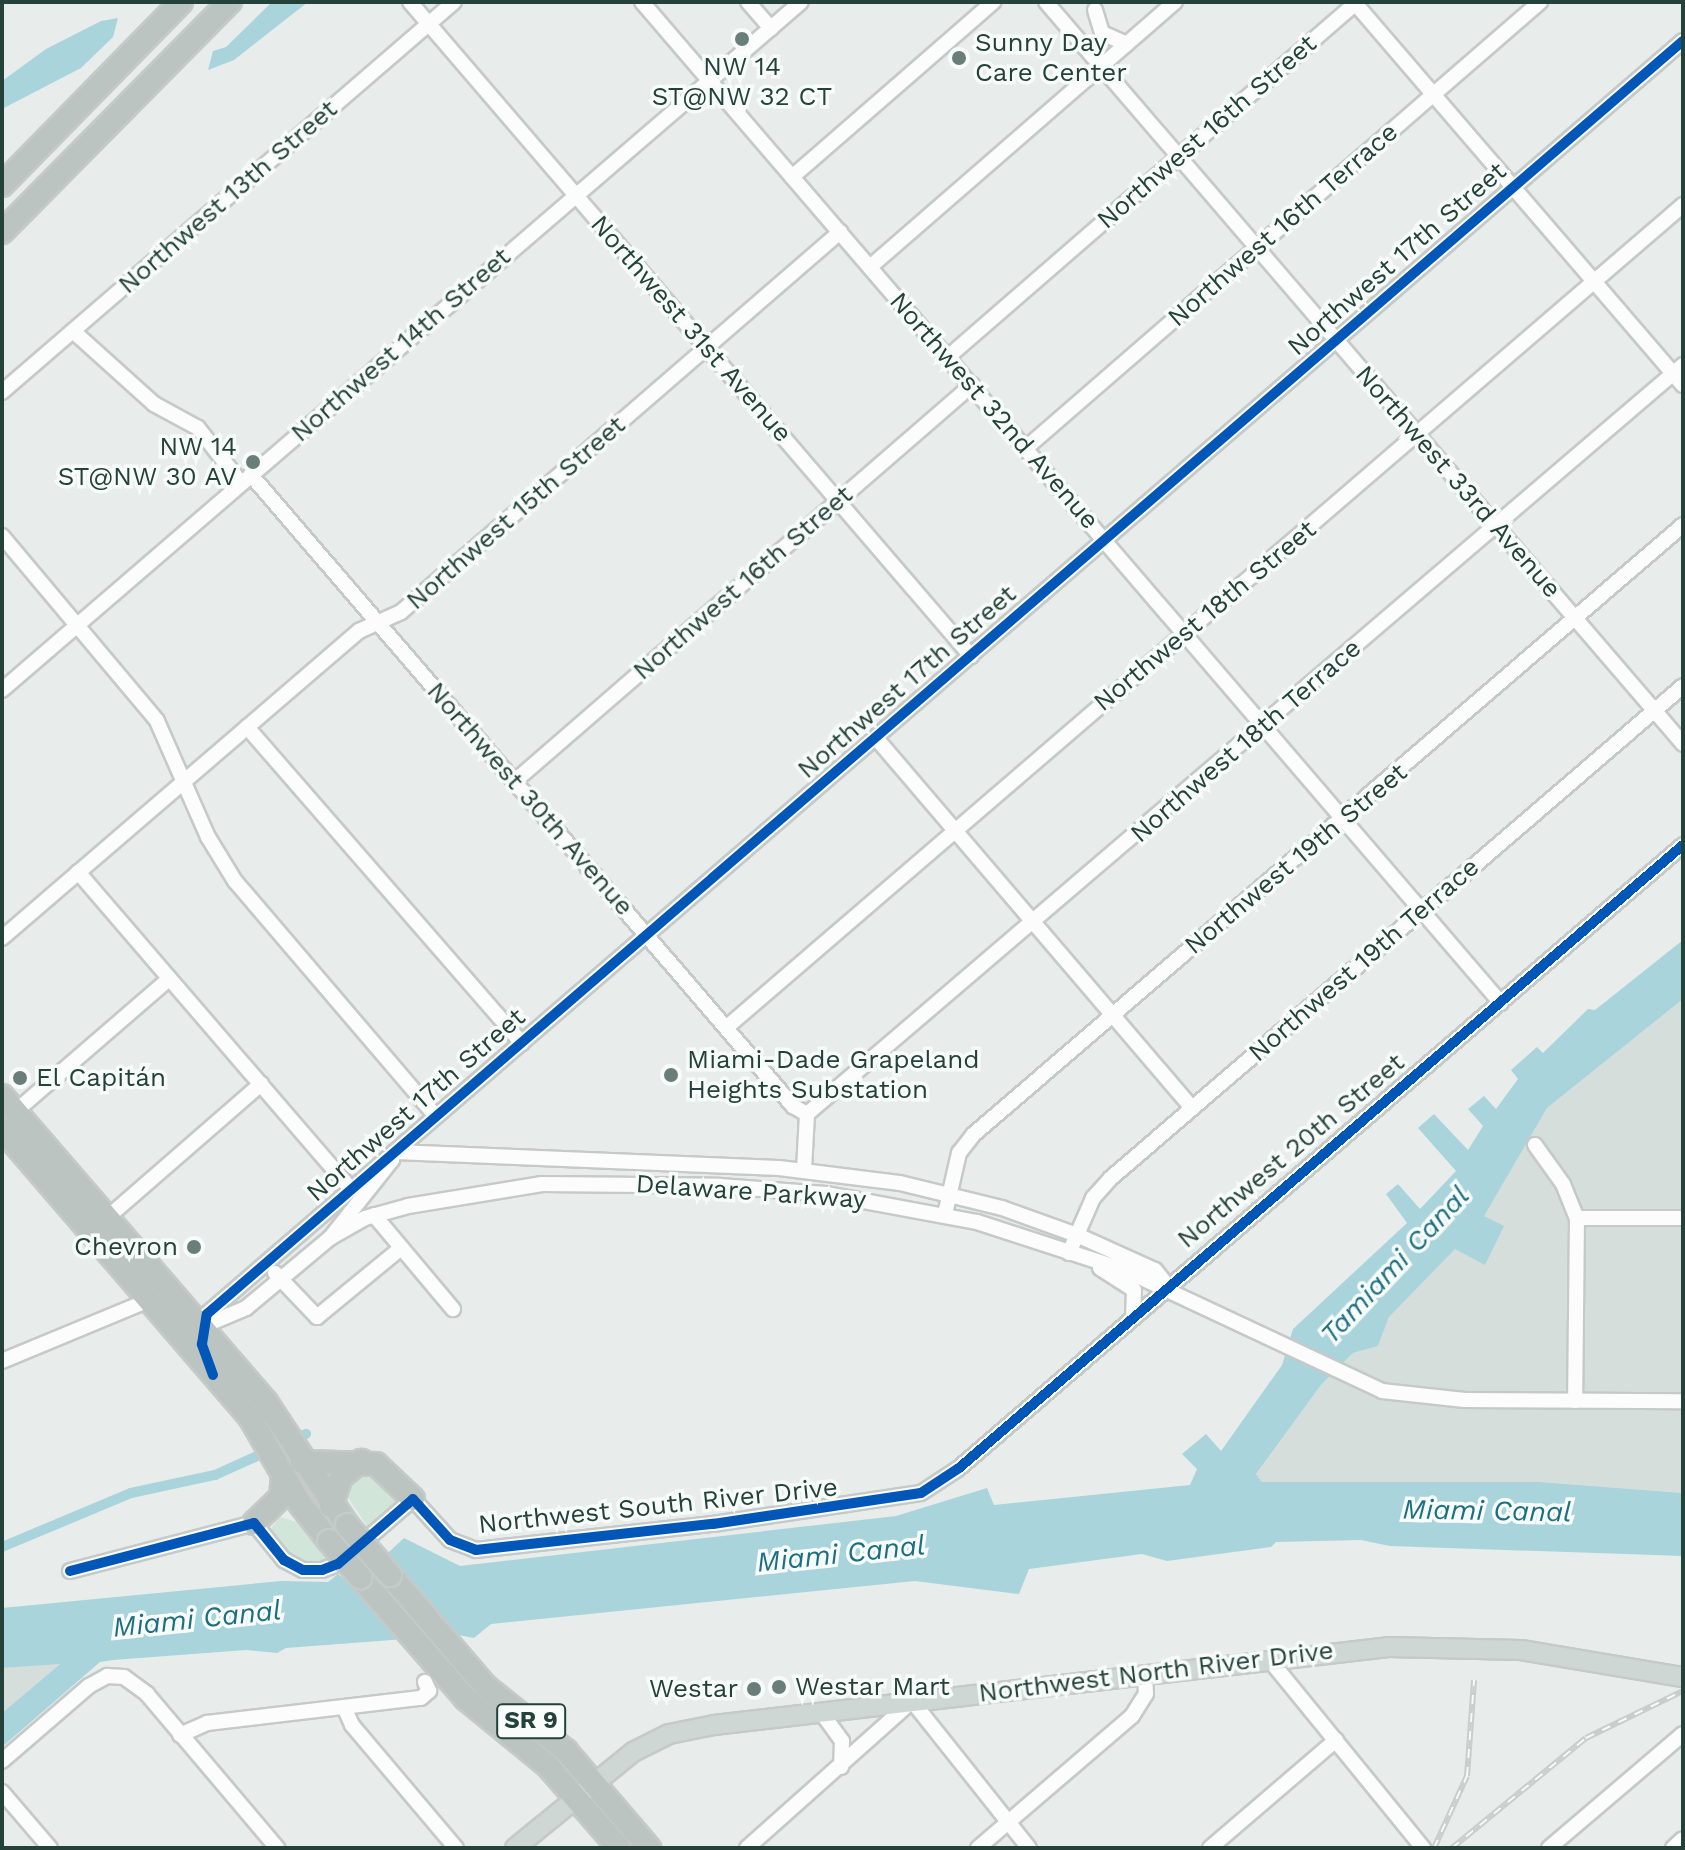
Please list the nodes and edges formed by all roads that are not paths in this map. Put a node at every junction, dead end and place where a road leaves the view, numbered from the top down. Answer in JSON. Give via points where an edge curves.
{"nodes":[{"id":1,"x":181,"y":2,"type":"edge"},
{"id":2,"x":230,"y":2,"type":"edge"},
{"id":3,"x":410,"y":2,"type":"edge"},
{"id":4,"x":454,"y":2,"type":"edge"},
{"id":5,"x":642,"y":2,"type":"edge"},
{"id":6,"x":748,"y":2,"type":"edge"},
{"id":7,"x":801,"y":2,"type":"edge"},
{"id":8,"x":993,"y":2,"type":"edge"},
{"id":9,"x":1046,"y":2,"type":"edge"},
{"id":10,"x":1175,"y":2,"type":"edge"},
{"id":11,"x":1540,"y":2,"type":"edge"},
{"id":12,"x":1355,"y":3,"type":"edge"},
{"id":13,"x":1096,"y":6,"type":"edge"},
{"id":14,"x":429,"y":24,"type":"junction"},
{"id":15,"x":771,"y":28,"type":"junction"},
{"id":16,"x":1070,"y":30,"type":"junction"},
{"id":17,"x":1683,"y":41,"type":"edge"},
{"id":18,"x":1127,"y":44,"type":"junction"},
{"id":19,"x":1102,"y":65,"type":"junction"},
{"id":20,"x":709,"y":81,"type":"junction"},
{"id":21,"x":1434,"y":94,"type":"junction"},
{"id":22,"x":40,"y":146,"type":"junction"},
{"id":23,"x":1179,"y":156,"type":"junction"},
{"id":24,"x":2,"y":165,"type":"edge"},
{"id":25,"x":792,"y":177,"type":"junction"},
{"id":26,"x":2,"y":185,"type":"edge"},
{"id":27,"x":1513,"y":188,"type":"junction"},
{"id":28,"x":575,"y":194,"type":"junction"},
{"id":29,"x":1683,"y":205,"type":"edge"},
{"id":30,"x":2,"y":232,"type":"edge"},
{"id":31,"x":840,"y":232,"type":"junction"},
{"id":32,"x":1257,"y":248,"type":"junction"},
{"id":33,"x":870,"y":267,"type":"junction"},
{"id":34,"x":1594,"y":281,"type":"junction"},
{"id":35,"x":73,"y":331,"type":"junction"},
{"id":36,"x":1336,"y":341,"type":"junction"},
{"id":37,"x":707,"y":348,"type":"junction"},
{"id":38,"x":948,"y":357,"type":"junction"},
{"id":39,"x":1680,"y":374,"type":"edge"},
{"id":40,"x":972,"y":385,"type":"junction"},
{"id":41,"x":2,"y":392,"type":"edge"},
{"id":42,"x":1418,"y":434,"type":"junction"},
{"id":43,"x":1026,"y":448,"type":"junction"},
{"id":44,"x":246,"y":479,"type":"junction"},
{"id":45,"x":839,"y":501,"type":"junction"},
{"id":46,"x":1683,"y":525,"type":"edge"},
{"id":47,"x":1496,"y":526,"type":"junction"},
{"id":48,"x":2,"y":536,"type":"edge"},
{"id":49,"x":1105,"y":541,"type":"junction"},
{"id":50,"x":1575,"y":618,"type":"junction"},
{"id":51,"x":378,"y":623,"type":"junction"},
{"id":52,"x":78,"y":624,"type":"junction"},
{"id":53,"x":1185,"y":633,"type":"junction"},
{"id":54,"x":971,"y":656,"type":"junction"},
{"id":55,"x":1683,"y":686,"type":"edge"},
{"id":56,"x":2,"y":690,"type":"edge"},
{"id":57,"x":1654,"y":710,"type":"junction"},
{"id":58,"x":1263,"y":726,"type":"junction"},
{"id":59,"x":247,"y":727,"type":"junction"},
{"id":60,"x":876,"y":738,"type":"junction"},
{"id":61,"x":1683,"y":744,"type":"edge"},
{"id":62,"x":185,"y":781,"type":"junction"},
{"id":63,"x":515,"y":781,"type":"junction"},
{"id":64,"x":1344,"y":818,"type":"junction"},
{"id":65,"x":955,"y":830,"type":"junction"},
{"id":66,"x":1683,"y":845,"type":"edge"},
{"id":67,"x":78,"y":872,"type":"junction"},
{"id":68,"x":1422,"y":911,"type":"junction"},
{"id":69,"x":1034,"y":922,"type":"junction"},
{"id":70,"x":647,"y":935,"type":"junction"},
{"id":71,"x":2,"y":938,"type":"edge"},
{"id":72,"x":169,"y":979,"type":"junction"},
{"id":73,"x":1501,"y":1003,"type":"junction"},
{"id":74,"x":1114,"y":1015,"type":"junction"},
{"id":75,"x":727,"y":1027,"type":"junction"},
{"id":76,"x":522,"y":1043,"type":"junction"},
{"id":77,"x":261,"y":1084,"type":"junction"},
{"id":78,"x":1192,"y":1108,"type":"junction"},
{"id":79,"x":807,"y":1114,"type":"junction"},
{"id":80,"x":6,"y":1116,"type":"edge"},
{"id":81,"x":436,"y":1116,"type":"junction"},
{"id":82,"x":1535,"y":1145,"type":"dead end"},
{"id":83,"x":396,"y":1152,"type":"junction"},
{"id":84,"x":440,"y":1153,"type":"junction"},
{"id":85,"x":804,"y":1170,"type":"junction"},
{"id":86,"x":351,"y":1189,"type":"junction"},
{"id":87,"x":949,"y":1193,"type":"junction"},
{"id":88,"x":945,"y":1214,"type":"junction"},
{"id":89,"x":77,"y":1215,"type":"junction"},
{"id":90,"x":374,"y":1215,"type":"junction"},
{"id":91,"x":108,"y":1217,"type":"junction"},
{"id":92,"x":1577,"y":1218,"type":"junction"},
{"id":93,"x":1683,"y":1218,"type":"edge"},
{"id":94,"x":1077,"y":1235,"type":"junction"},
{"id":95,"x":330,"y":1238,"type":"junction"},
{"id":96,"x":401,"y":1248,"type":"junction"},
{"id":97,"x":1069,"y":1253,"type":"junction"},
{"id":98,"x":1090,"y":1261,"type":"junction"},
{"id":99,"x":267,"y":1264,"type":"junction"},
{"id":100,"x":280,"y":1280,"type":"junction"},
{"id":101,"x":1168,"y":1287,"type":"junction"},
{"id":102,"x":149,"y":1300,"type":"junction"},
{"id":103,"x":246,"y":1308,"type":"junction"},
{"id":104,"x":453,"y":1309,"type":"dead end"},
{"id":105,"x":1133,"y":1316,"type":"junction"},
{"id":106,"x":167,"y":1321,"type":"junction"},
{"id":107,"x":201,"y":1327,"type":"junction"},
{"id":108,"x":222,"y":1351,"type":"junction"},
{"id":109,"x":2,"y":1361,"type":"edge"},
{"id":110,"x":213,"y":1375,"type":"junction"},
{"id":111,"x":1575,"y":1401,"type":"junction"},
{"id":112,"x":1683,"y":1401,"type":"edge"},
{"id":113,"x":266,"y":1422,"type":"junction"},
{"id":114,"x":361,"y":1461,"type":"junction"},
{"id":115,"x":293,"y":1468,"type":"junction"},
{"id":116,"x":927,"y":1490,"type":"joint"},
{"id":117,"x":413,"y":1499,"type":"junction"},
{"id":118,"x":331,"y":1506,"type":"junction"},
{"id":119,"x":307,"y":1513,"type":"junction"},
{"id":120,"x":254,"y":1523,"type":"junction"},
{"id":121,"x":70,"y":1571,"type":"dead end"},
{"id":122,"x":1269,"y":1659,"type":"junction"},
{"id":123,"x":1145,"y":1674,"type":"junction"},
{"id":124,"x":1683,"y":1677,"type":"edge"},
{"id":125,"x":436,"y":1681,"type":"junction"},
{"id":126,"x":912,"y":1701,"type":"junction"},
{"id":127,"x":344,"y":1707,"type":"junction"},
{"id":128,"x":821,"y":1712,"type":"junction"},
{"id":129,"x":1683,"y":1734,"type":"edge"},
{"id":130,"x":180,"y":1735,"type":"junction"},
{"id":131,"x":1336,"y":1740,"type":"junction"},
{"id":132,"x":2,"y":1761,"type":"edge"},
{"id":133,"x":841,"y":1767,"type":"junction"},
{"id":134,"x":584,"y":1788,"type":"junction"},
{"id":135,"x":2,"y":1792,"type":"edge"},
{"id":136,"x":1008,"y":1823,"type":"junction"},
{"id":137,"x":1683,"y":1839,"type":"edge"},
{"id":138,"x":50,"y":1848,"type":"edge"},
{"id":139,"x":277,"y":1848,"type":"edge"},
{"id":140,"x":456,"y":1848,"type":"edge"},
{"id":141,"x":515,"y":1848,"type":"edge"},
{"id":142,"x":619,"y":1848,"type":"edge"},
{"id":143,"x":649,"y":1848,"type":"edge"},
{"id":144,"x":747,"y":1848,"type":"edge"},
{"id":145,"x":978,"y":1848,"type":"edge"},
{"id":146,"x":1029,"y":1848,"type":"edge"},
{"id":147,"x":1210,"y":1848,"type":"edge"},
{"id":148,"x":1423,"y":1848,"type":"edge"},
{"id":149,"x":1549,"y":1848,"type":"edge"},
{"id":150,"x":1673,"y":1848,"type":"edge"}],
"edges":[{"from":1,"to":22,"type":"highway"},
{"from":2,"to":30,"type":"highway"},
{"from":3,"to":14,"type":"street","name":"Northwest 31st Avenue"},
{"from":4,"to":14,"type":"street","name":"Northwest 13th Street"},
{"from":5,"to":20,"type":"street","name":"Northwest 32nd Avenue"},
{"from":6,"to":15,"type":"street"},
{"from":7,"to":15,"type":"street","name":"Northwest 14th Street"},
{"from":8,"to":25,"type":"street"},
{"from":9,"to":16,"type":"street","name":"Northwest 33rd Avenue"},
{"from":10,"to":18,"type":"street"},
{"from":11,"to":21,"type":"street","name":"Northwest 16th Terrace"},
{"from":12,"to":21,"type":"street"},
{"from":12,"to":23,"type":"street","name":"Northwest 16th Street"},
{"from":13,"to":16,"type":"street"},
{"from":13,"to":18,"type":"street","via":[[1102,33]]},
{"from":14,"to":28,"type":"street","name":"Northwest 31st Avenue"},
{"from":14,"to":35,"type":"street","name":"Northwest 13th Street"},
{"from":15,"to":20,"type":"street","name":"Northwest 14th Street"},
{"from":16,"to":19,"type":"street","name":"Northwest 33rd Avenue"},
{"from":17,"to":27,"type":"street","name":"Northwest 17th Street"},
{"from":18,"to":19,"type":"street"},
{"from":19,"to":23,"type":"street","name":"Northwest 33rd Avenue"},
{"from":19,"to":33,"type":"street"},
{"from":20,"to":25,"type":"street","name":"Northwest 32nd Avenue"},
{"from":20,"to":28,"type":"street","name":"Northwest 14th Street"},
{"from":21,"to":27,"type":"street"},
{"from":21,"to":32,"type":"street","name":"Northwest 16th Terrace"},
{"from":22,"to":24,"type":"highway"},
{"from":22,"to":26,"type":"highway"},
{"from":23,"to":32,"type":"street","name":"Northwest 33rd Avenue"},
{"from":23,"to":38,"type":"street","name":"Northwest 16th Street"},
{"from":25,"to":31,"type":"street","name":"Northwest 32nd Avenue"},
{"from":27,"to":34,"type":"street"},
{"from":27,"to":36,"type":"street","name":"Northwest 17th Street"},
{"from":28,"to":37,"type":"street","name":"Northwest 31st Avenue"},
{"from":28,"to":44,"type":"street","name":"Northwest 14th Street"},
{"from":29,"to":34,"type":"street","name":"Northwest 18th Street"},
{"from":31,"to":33,"type":"street","name":"Northwest 32nd Avenue"},
{"from":31,"to":37,"type":"street","name":"Northwest 15th Street"},
{"from":32,"to":36,"type":"street","name":"Northwest 33rd Avenue"},
{"from":32,"to":43,"type":"street","name":"Northwest 16th Terrace"},
{"from":33,"to":38,"type":"street","name":"Northwest 32nd Avenue"},
{"from":34,"to":39,"type":"street"},
{"from":34,"to":42,"type":"street","name":"Northwest 18th Street"},
{"from":35,"to":41,"type":"street","name":"Northwest 13th Street"},
{"from":35,"to":44,"type":"street","name":"Northwest 30th Avenue","via":[[154,404],[198,428]]},
{"from":36,"to":42,"type":"street","name":"Northwest 33rd Avenue"},
{"from":36,"to":49,"type":"street","name":"Northwest 17th Street"},
{"from":37,"to":45,"type":"street","name":"Northwest 31st Avenue"},
{"from":37,"to":51,"type":"street","name":"Northwest 15th Street","via":[[401,612]]},
{"from":38,"to":40,"type":"street","name":"Northwest 32nd Avenue"},
{"from":39,"to":47,"type":"street","name":"Northwest 18th Terrace"},
{"from":40,"to":43,"type":"street","name":"Northwest 32nd Avenue"},
{"from":40,"to":45,"type":"street","name":"Northwest 16th Street"},
{"from":42,"to":47,"type":"street","name":"Northwest 33rd Avenue"},
{"from":42,"to":53,"type":"street","name":"Northwest 18th Street"},
{"from":43,"to":49,"type":"street","name":"Northwest 32nd Avenue"},
{"from":44,"to":51,"type":"street","name":"Northwest 30th Avenue"},
{"from":44,"to":52,"type":"street","name":"Northwest 14th Street"},
{"from":45,"to":54,"type":"street","name":"Northwest 31st Avenue"},
{"from":45,"to":63,"type":"street","name":"Northwest 16th Street"},
{"from":46,"to":50,"type":"street","name":"Northwest 19th Street"},
{"from":47,"to":50,"type":"street","name":"Northwest 33rd Avenue"},
{"from":47,"to":58,"type":"street","name":"Northwest 18th Terrace"},
{"from":48,"to":52,"type":"street"},
{"from":49,"to":53,"type":"street","name":"Northwest 32nd Avenue"},
{"from":49,"to":54,"type":"street","name":"Northwest 17th Street"},
{"from":50,"to":57,"type":"street","name":"Northwest 33rd Avenue"},
{"from":50,"to":64,"type":"street","name":"Northwest 19th Street"},
{"from":51,"to":59,"type":"street","name":"Northwest 15th Street","via":[[359,631]]},
{"from":51,"to":63,"type":"street","name":"Northwest 30th Avenue"},
{"from":52,"to":56,"type":"street","name":"Northwest 14th Street"},
{"from":52,"to":62,"type":"street","via":[[157,721]]},
{"from":53,"to":58,"type":"street","name":"Northwest 32nd Avenue"},
{"from":53,"to":65,"type":"street","name":"Northwest 18th Street"},
{"from":54,"to":60,"type":"street","name":"Northwest 17th Street"},
{"from":55,"to":57,"type":"street","name":"Northwest 19th Terrace"},
{"from":57,"to":61,"type":"street","name":"Northwest 33rd Avenue"},
{"from":57,"to":68,"type":"street","name":"Northwest 19th Terrace"},
{"from":58,"to":64,"type":"street","name":"Northwest 32nd Avenue"},
{"from":58,"to":69,"type":"street","name":"Northwest 18th Terrace"},
{"from":59,"to":62,"type":"street","name":"Northwest 15th Street"},
{"from":59,"to":76,"type":"street"},
{"from":60,"to":65,"type":"street"},
{"from":60,"to":70,"type":"street","name":"Northwest 17th Street"},
{"from":62,"to":67,"type":"street","name":"Northwest 15th Street"},
{"from":62,"to":81,"type":"street","via":[[208,837],[235,881]]},
{"from":63,"to":70,"type":"street","name":"Northwest 30th Avenue"},
{"from":64,"to":68,"type":"street","name":"Northwest 32nd Avenue"},
{"from":64,"to":74,"type":"street","name":"Northwest 19th Street"},
{"from":65,"to":69,"type":"street"},
{"from":65,"to":75,"type":"street","name":"Northwest 18th Street"},
{"from":66,"to":73,"type":"street","name":"Northwest 20th Street"},
{"from":67,"to":71,"type":"street","name":"Northwest 15th Street"},
{"from":67,"to":72,"type":"street"},
{"from":68,"to":73,"type":"street","name":"Northwest 32nd Avenue"},
{"from":68,"to":78,"type":"street","name":"Northwest 19th Terrace"},
{"from":69,"to":74,"type":"street"},
{"from":69,"to":79,"type":"street","name":"Northwest 18th Terrace"},
{"from":70,"to":75,"type":"street","name":"Northwest 30th Avenue"},
{"from":70,"to":76,"type":"street","name":"Northwest 17th Street"},
{"from":72,"to":77,"type":"street"},
{"from":72,"to":80,"type":"street"},
{"from":73,"to":101,"type":"street","name":"Northwest 20th Street"},
{"from":74,"to":78,"type":"street"},
{"from":74,"to":87,"type":"street","name":"Northwest 19th Street","via":[[967,1141]]},
{"from":75,"to":79,"type":"street","name":"Northwest 30th Avenue","via":[[793,1106]]},
{"from":76,"to":81,"type":"street","name":"Northwest 17th Street"},
{"from":77,"to":86,"type":"street"},
{"from":77,"to":91,"type":"street"},
{"from":78,"to":94,"type":"street","name":"Northwest 19th Terrace","via":[[1103,1185]]},
{"from":79,"to":85,"type":"street"},
{"from":80,"to":89,"type":"highway","number":"SR 9"},
{"from":80,"to":91,"type":"highway","number":"SR 9","via":[[37,1136]]},
{"from":81,"to":83,"type":"street","name":"Northwest 17th Street"},
{"from":81,"to":84,"type":"street","via":[[431,1137]]},
{"from":82,"to":92,"type":"street","via":[[1563,1184]]},
{"from":83,"to":84,"type":"street","name":"Delaware Parkway"},
{"from":83,"to":86,"type":"street","name":"Northwest 17th Street"},
{"from":83,"to":95,"type":"street","name":"Northwest 17th Street"},
{"from":84,"to":85,"type":"street","name":"Delaware Parkway"},
{"from":85,"to":87,"type":"street","name":"Delaware Parkway"},
{"from":86,"to":99,"type":"street","name":"Northwest 17th Street"},
{"from":87,"to":88,"type":"street","name":"Northwest 19th Street"},
{"from":87,"to":94,"type":"street","name":"Delaware Parkway"},
{"from":88,"to":90,"type":"street","name":"Delaware Parkway","via":[[787,1190],[589,1183],[495,1189]]},
{"from":88,"to":97,"type":"street","name":"Delaware Parkway"},
{"from":89,"to":91,"type":"highway"},
{"from":89,"to":102,"type":"highway","number":"SR 9"},
{"from":90,"to":95,"type":"street","name":"Delaware Parkway"},
{"from":90,"to":96,"type":"street"},
{"from":91,"to":107,"type":"highway","number":"SR 9"},
{"from":92,"to":93,"type":"street"},
{"from":92,"to":111,"type":"street"},
{"from":94,"to":97,"type":"street","name":"Northwest 19th Terrace"},
{"from":94,"to":101,"type":"street","name":"Delaware Parkway","via":[[1155,1270]]},
{"from":95,"to":100,"type":"street","name":"Northwest 17th Street"},
{"from":96,"to":100,"type":"street","via":[[317,1317]]},
{"from":96,"to":104,"type":"street"},
{"from":97,"to":98,"type":"street","name":"Delaware Parkway"},
{"from":98,"to":101,"type":"street","name":"Delaware Parkway"},
{"from":98,"to":105,"type":"street","via":[[1134,1290]]},
{"from":99,"to":100,"type":"street"},
{"from":99,"to":107,"type":"street","name":"Northwest 17th Street","via":[[207,1314]]},
{"from":100,"to":103,"type":"street","name":"Northwest 17th Street"},
{"from":101,"to":105,"type":"street","name":"Northwest 20th Street"},
{"from":101,"to":111,"type":"street","name":"Delaware Parkway","via":[[1351,1380],[1411,1397]]},
{"from":102,"to":106,"type":"highway","number":"SR 9"},
{"from":102,"to":109,"type":"street"},
{"from":103,"to":107,"type":"street"},
{"from":103,"to":108,"type":"street","via":[[225,1331]]},
{"from":105,"to":116,"type":"street","name":"Northwest 20th Street"},
{"from":106,"to":107,"type":"highway"},
{"from":106,"to":110,"type":"highway","number":"SR 9"},
{"from":107,"to":108,"type":"highway","number":"SR 9"},
{"from":107,"to":110,"type":"street"},
{"from":108,"to":113,"type":"highway","number":"SR 9"},
{"from":110,"to":113,"type":"highway","number":"SR 9"},
{"from":111,"to":112,"type":"street"},
{"from":113,"to":115,"type":"highway","number":"SR 9"},
{"from":114,"to":115,"type":"highway"},
{"from":114,"to":117,"type":"highway","via":[[383,1468]]},
{"from":114,"to":118,"type":"highway","via":[[341,1477]]},
{"from":115,"to":118,"type":"highway","number":"SR 9"},
{"from":115,"to":119,"type":"highway","number":"SR 9"},
{"from":115,"to":120,"type":"highway","via":[[281,1497]]},
{"from":116,"to":117,"type":"street","name":"Northwest South River Drive","via":[[871,1504],[476,1550],[450,1540]]},
{"from":117,"to":120,"type":"street","via":[[338,1564],[322,1570],[303,1570],[284,1560]]},
{"from":118,"to":134,"type":"highway","number":"SR 9","bridge":true,"via":[[490,1691],[557,1743]]},
{"from":119,"to":120,"type":"highway","via":[[283,1509]]},
{"from":119,"to":125,"type":"highway","number":"SR 9","bridge":true},
{"from":120,"to":121,"type":"street"},
{"from":122,"to":123,"type":"main road","name":"Northwest North River Drive"},
{"from":122,"to":124,"type":"main road","name":"Northwest North River Drive","via":[[1373,1648],[1467,1647],[1563,1656]]},
{"from":122,"to":131,"type":"street"},
{"from":123,"to":126,"type":"main road","name":"Northwest North River Drive"},
{"from":123,"to":136,"type":"street","via":[[1146,1694],[1137,1710]]},
{"from":125,"to":127,"type":"street","via":[[424,1698]]},
{"from":125,"to":134,"type":"highway","number":"SR 9"},
{"from":126,"to":128,"type":"main road","name":"Northwest North River Drive"},
{"from":126,"to":133,"type":"street"},
{"from":126,"to":136,"type":"street"},
{"from":127,"to":130,"type":"street","via":[[207,1723]]},
{"from":127,"to":140,"type":"street","via":[[352,1725]]},
{"from":128,"to":133,"type":"street","via":[[842,1741]]},
{"from":128,"to":134,"type":"main road","name":"Northwest North River Drive","via":[[682,1730],[633,1752]]},
{"from":129,"to":149,"type":"street"},
{"from":130,"to":132,"type":"street","via":[[136,1683],[113,1675],[89,1686]]},
{"from":130,"to":139,"type":"street"},
{"from":131,"to":147,"type":"street"},
{"from":131,"to":148,"type":"street"},
{"from":133,"to":144,"type":"street"},
{"from":134,"to":141,"type":"main road"},
{"from":134,"to":142,"type":"highway","number":"SR 9"},
{"from":134,"to":143,"type":"highway","number":"SR 9"},
{"from":135,"to":138,"type":"street"},
{"from":136,"to":145,"type":"street"},
{"from":136,"to":146,"type":"street"},
{"from":137,"to":150,"type":"street"}]}
